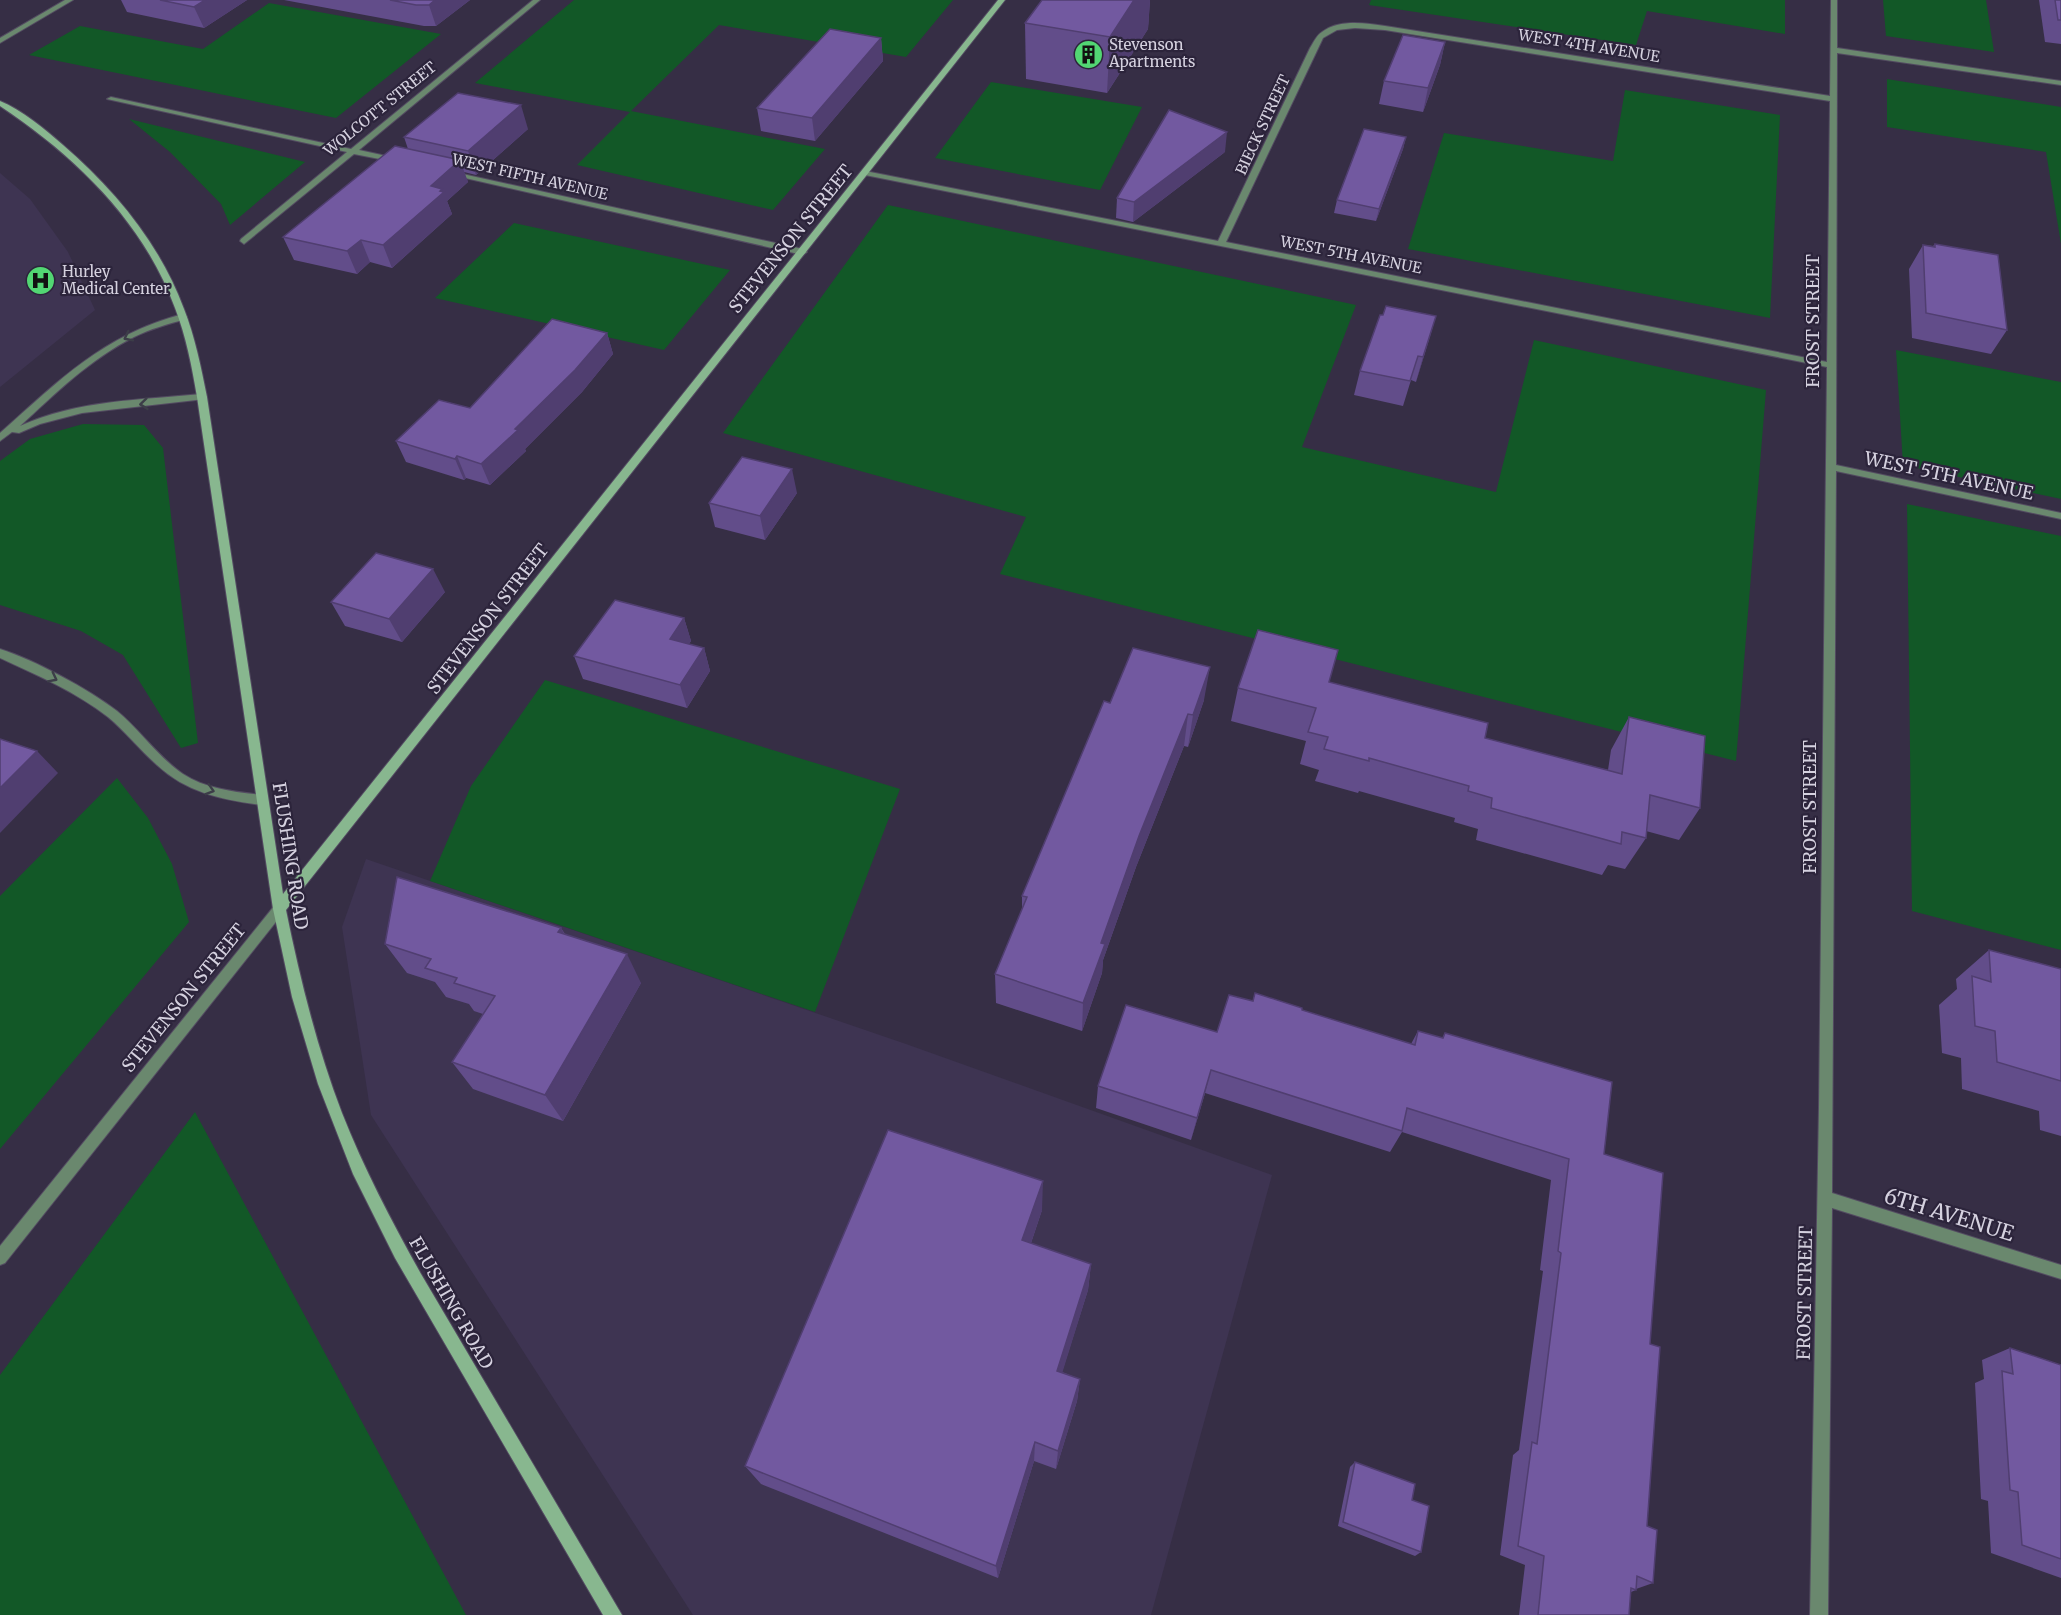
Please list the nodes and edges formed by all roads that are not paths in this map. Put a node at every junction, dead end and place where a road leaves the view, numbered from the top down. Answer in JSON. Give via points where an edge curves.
{"nodes":[{"id":1,"x":70,"y":0,"type":"edge"},
{"id":2,"x":537,"y":0,"type":"edge"},
{"id":3,"x":1002,"y":0,"type":"edge"},
{"id":4,"x":1834,"y":0,"type":"edge"},
{"id":5,"x":1340,"y":28,"type":"joint"},
{"id":6,"x":0,"y":41,"type":"edge"},
{"id":7,"x":1833,"y":50,"type":"junction"},
{"id":8,"x":2061,"y":83,"type":"edge"},
{"id":9,"x":111,"y":99,"type":"dead end"},
{"id":10,"x":1833,"y":99,"type":"junction"},
{"id":11,"x":0,"y":103,"type":"edge"},
{"id":12,"x":351,"y":152,"type":"junction"},
{"id":13,"x":408,"y":163,"type":"edge"},
{"id":14,"x":442,"y":171,"type":"edge"},
{"id":15,"x":866,"y":173,"type":"junction"},
{"id":16,"x":244,"y":241,"type":"dead end"},
{"id":17,"x":1221,"y":244,"type":"junction"},
{"id":18,"x":803,"y":252,"type":"junction"},
{"id":19,"x":183,"y":317,"type":"junction"},
{"id":20,"x":1830,"y":365,"type":"junction"},
{"id":21,"x":202,"y":397,"type":"junction"},
{"id":22,"x":0,"y":439,"type":"edge"},
{"id":23,"x":1830,"y":467,"type":"junction"},
{"id":24,"x":2061,"y":516,"type":"edge"},
{"id":25,"x":0,"y":653,"type":"edge"},
{"id":26,"x":262,"y":800,"type":"junction"},
{"id":27,"x":279,"y":909,"type":"junction"},
{"id":28,"x":1824,"y":1198,"type":"junction"},
{"id":29,"x":0,"y":1258,"type":"edge"},
{"id":30,"x":2061,"y":1272,"type":"edge"},
{"id":31,"x":613,"y":1615,"type":"edge"},
{"id":32,"x":1819,"y":1615,"type":"edge"}],
"edges":[{"from":1,"to":6,"type":"street"},
{"from":2,"to":12,"type":"street","name":"WOLCOTT STREET"},
{"from":3,"to":15,"type":"main road","name":"STEVENSON STREET"},
{"from":4,"to":7,"type":"street","name":"FROST STREET"},
{"from":5,"to":10,"type":"street","name":"WEST 4TH AVENUE","via":[[1392,28]]},
{"from":5,"to":17,"type":"street","name":"BIECK STREET","via":[[1325,32],[1319,40]]},
{"from":7,"to":8,"type":"street"},
{"from":7,"to":10,"type":"street","name":"FROST STREET"},
{"from":9,"to":12,"type":"street"},
{"from":10,"to":20,"type":"street","name":"FROST STREET"},
{"from":11,"to":19,"type":"main road","name":"FLUSHING ROAD","via":[[69,155],[119,204],[160,266]]},
{"from":12,"to":13,"type":"street"},
{"from":12,"to":16,"type":"street","name":"WOLCOTT STREET"},
{"from":14,"to":18,"type":"street","name":"WEST FIFTH AVENUE"},
{"from":15,"to":17,"type":"street","name":"WEST 5TH AVENUE"},
{"from":15,"to":18,"type":"main road","name":"STEVENSON STREET"},
{"from":17,"to":20,"type":"street","name":"WEST 5TH AVENUE"},
{"from":18,"to":27,"type":"main road","name":"STEVENSON STREET"},
{"from":19,"to":21,"type":"main road","name":"FLUSHING ROAD"},
{"from":19,"to":22,"type":"street","one_way":true,"via":[[138,332],[108,348]]},
{"from":20,"to":23,"type":"street","name":"FROST STREET"},
{"from":21,"to":22,"type":"street","one_way":true,"via":[[69,413],[34,422]]},
{"from":21,"to":26,"type":"main road","name":"FLUSHING ROAD"},
{"from":23,"to":24,"type":"street","name":"WEST 5TH AVENUE"},
{"from":23,"to":28,"type":"street","name":"FROST STREET"},
{"from":25,"to":26,"type":"street","one_way":true,"via":[[68,686],[111,713],[187,782],[230,796]]},
{"from":26,"to":27,"type":"main road","name":"FLUSHING ROAD"},
{"from":27,"to":29,"type":"street","name":"STEVENSON STREET"},
{"from":27,"to":31,"type":"main road","name":"FLUSHING ROAD","via":[[320,1069],[365,1183],[431,1306]]},
{"from":28,"to":30,"type":"street","name":"6TH AVENUE"},
{"from":28,"to":32,"type":"street","name":"FROST STREET"}]}
